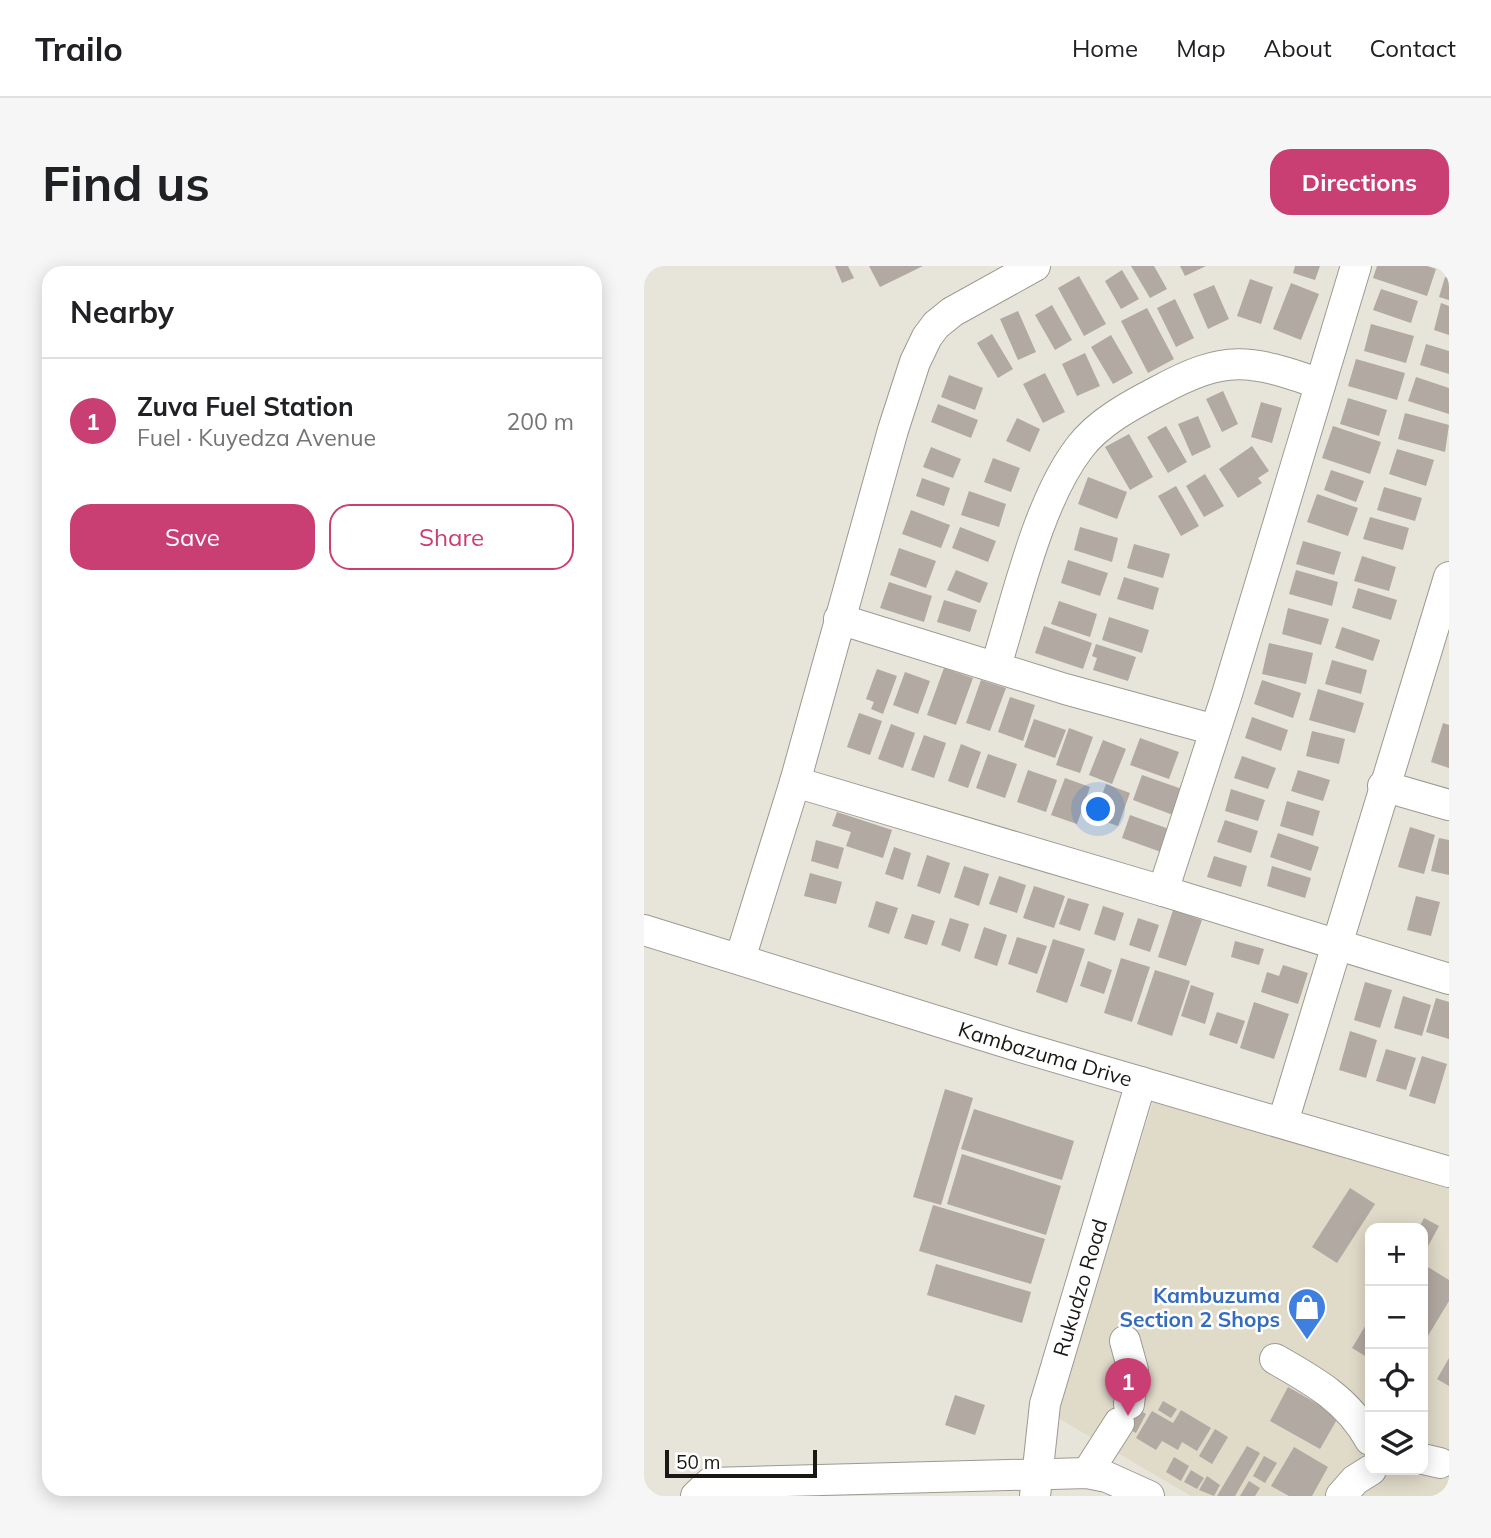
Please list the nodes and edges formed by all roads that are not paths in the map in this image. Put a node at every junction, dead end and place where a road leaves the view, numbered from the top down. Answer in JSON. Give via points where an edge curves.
{"nodes":[{"id":1,"x":1035,"y":266,"type":"edge"},
{"id":2,"x":1356,"y":266,"type":"edge"},
{"id":3,"x":1320,"y":384,"type":"junction"},
{"id":4,"x":1449,"y":576,"type":"edge"},
{"id":5,"x":839,"y":619,"type":"junction"},
{"id":6,"x":1441,"y":629,"type":"edge"},
{"id":7,"x":996,"y":666,"type":"junction"},
{"id":8,"x":1215,"y":730,"type":"junction"},
{"id":9,"x":795,"y":782,"type":"junction"},
{"id":10,"x":1383,"y":786,"type":"junction"},
{"id":11,"x":1449,"y":805,"type":"edge"},
{"id":12,"x":1163,"y":891,"type":"junction"},
{"id":13,"x":644,"y":930,"type":"edge"},
{"id":14,"x":1338,"y":945,"type":"junction"},
{"id":15,"x":740,"y":959,"type":"junction"},
{"id":16,"x":1449,"y":979,"type":"edge"},
{"id":17,"x":1141,"y":1082,"type":"junction"},
{"id":18,"x":1283,"y":1122,"type":"junction"},
{"id":19,"x":1449,"y":1172,"type":"edge"},
{"id":20,"x":1125,"y":1341,"type":"dead end"},
{"id":21,"x":1275,"y":1359,"type":"dead end"},
{"id":22,"x":1365,"y":1431,"type":"edge"},
{"id":23,"x":1087,"y":1473,"type":"junction"},
{"id":24,"x":1365,"y":1474,"type":"edge"},
{"id":25,"x":1035,"y":1485,"type":"edge"},
{"id":26,"x":696,"y":1496,"type":"edge"},
{"id":27,"x":1149,"y":1496,"type":"edge"},
{"id":28,"x":1341,"y":1496,"type":"edge"}],
"edges":[{"from":1,"to":5,"type":"street","via":[[952,312],[927,337],[892,430]]},
{"from":2,"to":3,"type":"street"},
{"from":3,"to":7,"type":"street","via":[[1252,363],[1219,364],[1183,377],[1124,409],[1081,446],[1056,487],[1033,545]]},
{"from":3,"to":8,"type":"street"},
{"from":4,"to":6,"type":"street"},
{"from":5,"to":7,"type":"street"},
{"from":5,"to":9,"type":"street"},
{"from":6,"to":10,"type":"street"},
{"from":7,"to":8,"type":"street"},
{"from":8,"to":12,"type":"street"},
{"from":9,"to":12,"type":"street"},
{"from":9,"to":15,"type":"street"},
{"from":10,"to":11,"type":"street"},
{"from":10,"to":14,"type":"street"},
{"from":12,"to":14,"type":"street"},
{"from":13,"to":15,"type":"street","name":"Kambazuma Drive"},
{"from":14,"to":16,"type":"street"},
{"from":14,"to":18,"type":"street"},
{"from":15,"to":17,"type":"street","name":"Kambazuma Drive"},
{"from":17,"to":18,"type":"street","name":"Kambazuma Drive"},
{"from":17,"to":25,"type":"street","name":"Rukudzo Road","via":[[1045,1404]]},
{"from":18,"to":19,"type":"street","name":"Kambazuma Drive"},
{"from":20,"to":23,"type":"street","via":[[1133,1370],[1124,1414]]},
{"from":21,"to":22,"type":"street","via":[[1328,1389]]},
{"from":23,"to":25,"type":"street"},
{"from":23,"to":27,"type":"street"},
{"from":24,"to":28,"type":"street"},
{"from":25,"to":26,"type":"street","via":[[710,1483]]}]}
